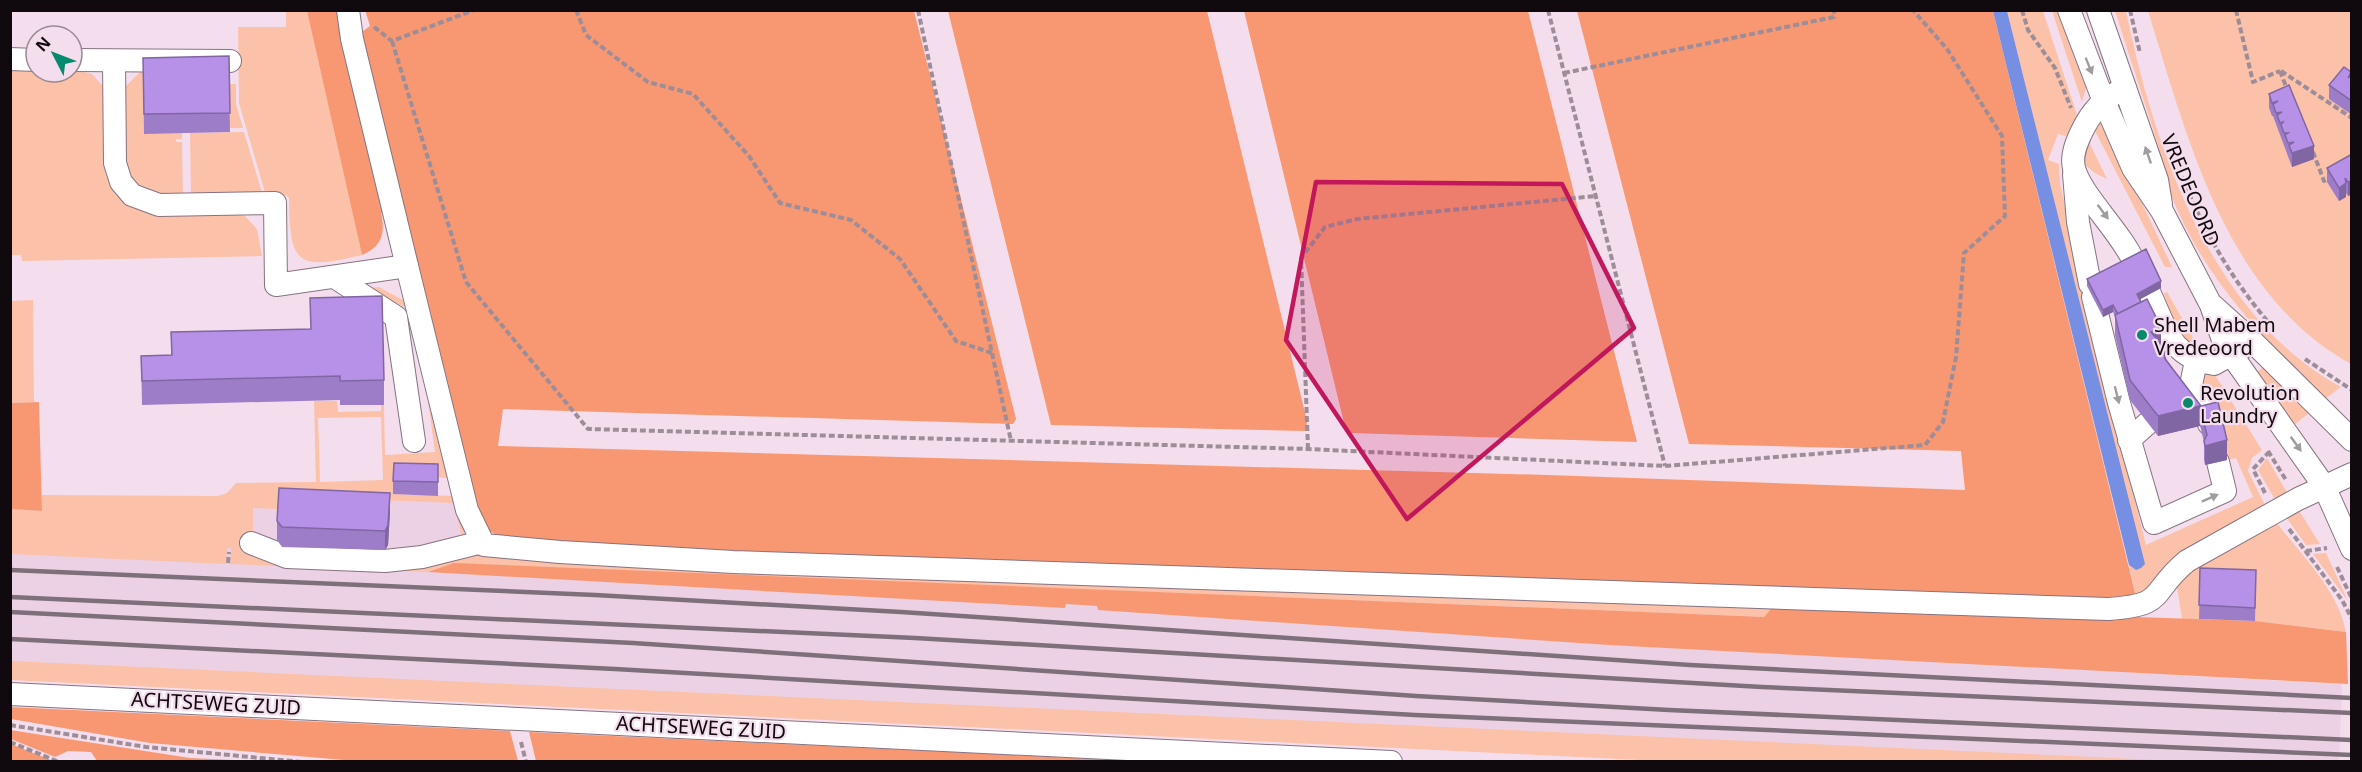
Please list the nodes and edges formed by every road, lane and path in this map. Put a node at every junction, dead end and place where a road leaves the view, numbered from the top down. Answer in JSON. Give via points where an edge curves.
{"nodes":[{"id":1,"x":348,"y":10,"type":"edge"},
{"id":2,"x":474,"y":10,"type":"edge"},
{"id":3,"x":576,"y":10,"type":"edge"},
{"id":4,"x":918,"y":10,"type":"edge"},
{"id":5,"x":1548,"y":10,"type":"edge"},
{"id":6,"x":1834,"y":10,"type":"edge"},
{"id":7,"x":1913,"y":10,"type":"edge"},
{"id":8,"x":2022,"y":10,"type":"edge"},
{"id":9,"x":2069,"y":10,"type":"edge"},
{"id":10,"x":2098,"y":10,"type":"edge"},
{"id":11,"x":2130,"y":10,"type":"edge"},
{"id":12,"x":2236,"y":10,"type":"edge"},
{"id":13,"x":368,"y":23,"type":"dead end"},
{"id":14,"x":392,"y":41,"type":"junction"},
{"id":15,"x":84,"y":60,"type":"edge"},
{"id":16,"x":114,"y":61,"type":"junction"},
{"id":17,"x":230,"y":61,"type":"edge"},
{"id":18,"x":2142,"y":61,"type":"dead end"},
{"id":19,"x":2280,"y":70,"type":"junction"},
{"id":20,"x":1564,"y":73,"type":"junction"},
{"id":21,"x":2125,"y":88,"type":"junction"},
{"id":22,"x":2289,"y":93,"type":"edge"},
{"id":23,"x":2103,"y":99,"type":"junction"},
{"id":24,"x":2352,"y":118,"type":"edge"},
{"id":25,"x":2086,"y":123,"type":"junction"},
{"id":26,"x":2311,"y":148,"type":"edge"},
{"id":27,"x":2074,"y":170,"type":"junction"},
{"id":28,"x":2180,"y":174,"type":"dead end"},
{"id":29,"x":2333,"y":176,"type":"edge"},
{"id":30,"x":1596,"y":195,"type":"junction"},
{"id":31,"x":2162,"y":211,"type":"junction"},
{"id":32,"x":2134,"y":262,"type":"edge"},
{"id":33,"x":407,"y":266,"type":"junction"},
{"id":34,"x":336,"y":278,"type":"junction"},
{"id":35,"x":2150,"y":294,"type":"edge"},
{"id":36,"x":2211,"y":305,"type":"junction"},
{"id":37,"x":2277,"y":331,"type":"dead end"},
{"id":38,"x":2253,"y":342,"type":"junction"},
{"id":39,"x":992,"y":353,"type":"junction"},
{"id":40,"x":2231,"y":354,"type":"junction"},
{"id":41,"x":2303,"y":357,"type":"dead end"},
{"id":42,"x":2196,"y":361,"type":"junction"},
{"id":43,"x":2352,"y":390,"type":"edge"},
{"id":44,"x":2148,"y":423,"type":"edge"},
{"id":45,"x":2209,"y":424,"type":"edge"},
{"id":46,"x":2129,"y":440,"type":"junction"},
{"id":47,"x":2352,"y":440,"type":"edge"},
{"id":48,"x":414,"y":441,"type":"dead end"},
{"id":49,"x":1011,"y":441,"type":"junction"},
{"id":50,"x":1308,"y":449,"type":"junction"},
{"id":51,"x":2269,"y":452,"type":"dead end"},
{"id":52,"x":2218,"y":462,"type":"dead end"},
{"id":53,"x":1665,"y":466,"type":"junction"},
{"id":54,"x":2352,"y":474,"type":"edge"},
{"id":55,"x":2324,"y":486,"type":"junction"},
{"id":56,"x":2277,"y":512,"type":"junction"},
{"id":57,"x":482,"y":542,"type":"junction"},
{"id":58,"x":251,"y":543,"type":"dead end"},
{"id":59,"x":229,"y":548,"type":"dead end"},
{"id":60,"x":2326,"y":548,"type":"dead end"},
{"id":61,"x":2352,"y":549,"type":"edge"},
{"id":62,"x":2305,"y":551,"type":"junction"},
{"id":63,"x":228,"y":563,"type":"dead end"},
{"id":64,"x":2352,"y":619,"type":"edge"},
{"id":65,"x":10,"y":694,"type":"edge"},
{"id":66,"x":10,"y":725,"type":"edge"},
{"id":67,"x":10,"y":742,"type":"edge"},
{"id":68,"x":59,"y":762,"type":"edge"},
{"id":69,"x":100,"y":762,"type":"edge"},
{"id":70,"x":109,"y":762,"type":"edge"},
{"id":71,"x":302,"y":762,"type":"edge"},
{"id":72,"x":1391,"y":762,"type":"edge"}],
"edges":[{"from":1,"to":33,"type":"street"},
{"from":2,"to":14,"type":"path"},
{"from":3,"to":39,"type":"path","via":[[586,35],[648,82],[693,94],[749,156],[780,203],[851,220],[900,260],[956,341]]},
{"from":4,"to":39,"type":"path"},
{"from":5,"to":20,"type":"path"},
{"from":6,"to":20,"type":"path","via":[[1834,17]]},
{"from":7,"to":53,"type":"path","via":[[1947,49],[2002,136],[2005,216],[1964,252],[1956,357],[1942,422],[1925,445]]},
{"from":8,"to":25,"type":"path","via":[[2028,30],[2055,68],[2069,105]]},
{"from":9,"to":23,"type":"street","name":"VREDEOORD","one_way":true},
{"from":10,"to":21,"type":"street","name":"VREDEOORD"},
{"from":11,"to":18,"type":"path"},
{"from":12,"to":19,"type":"path","via":[[2253,82]]},
{"from":13,"to":14,"type":"path"},
{"from":14,"to":49,"type":"path","via":[[466,282],[588,429]]},
{"from":15,"to":16,"type":"street"},
{"from":16,"to":17,"type":"street"},
{"from":16,"to":34,"type":"street","via":[[116,163],[121,182],[132,195],[159,205],[275,203],[276,285]]},
{"from":19,"to":22,"type":"path"},
{"from":19,"to":24,"type":"path"},
{"from":20,"to":30,"type":"path"},
{"from":21,"to":23,"type":"street"},
{"from":31,"to":21,"type":"street","name":"VREDEOORD","one_way":true,"via":[[2157,180]]},
{"from":23,"to":25,"type":"street"},
{"from":23,"to":31,"type":"street","name":"VREDEOORD","via":[[2133,168]]},
{"from":25,"to":27,"type":"street","via":[[2074,153]]},
{"from":26,"to":29,"type":"path","via":[[2324,181]]},
{"from":27,"to":32,"type":"street","one_way":true},
{"from":27,"to":46,"type":"street","one_way":true,"via":[[2078,222],[2091,291]]},
{"from":28,"to":37,"type":"path","name":"VREDEOORD","via":[[2223,262]]},
{"from":30,"to":50,"type":"path","via":[[1357,219],[1324,227],[1301,258]]},
{"from":30,"to":53,"type":"path"},
{"from":31,"to":36,"type":"street","name":"VREDEOORD"},
{"from":33,"to":34,"type":"street"},
{"from":33,"to":57,"type":"street","via":[[452,487]]},
{"from":34,"to":48,"type":"street","via":[[396,317]]},
{"from":35,"to":42,"type":"street","via":[[2172,341]]},
{"from":36,"to":38,"type":"street","name":"VREDEOORD"},
{"from":36,"to":40,"type":"street","name":"VREDEOORD"},
{"from":38,"to":40,"type":"street"},
{"from":38,"to":47,"type":"street","name":"VREDEOORD"},
{"from":39,"to":49,"type":"path"},
{"from":40,"to":42,"type":"street","via":[[2214,364]]},
{"from":40,"to":55,"type":"street","name":"VREDEOORD","one_way":true},
{"from":41,"to":43,"type":"path"},
{"from":42,"to":45,"type":"street","via":[[2185,390]]},
{"from":44,"to":46,"type":"street"},
{"from":46,"to":52,"type":"street","one_way":true,"via":[[2154,523],[2225,491]]},
{"from":49,"to":50,"type":"path"},
{"from":50,"to":53,"type":"path"},
{"from":51,"to":56,"type":"path","via":[[2253,469]]},
{"from":54,"to":55,"type":"street"},
{"from":55,"to":56,"type":"street"},
{"from":55,"to":61,"type":"street","name":"VREDEOORD"},
{"from":56,"to":57,"type":"street","via":[[2187,561],[2154,600],[2108,609],[733,562],[494,547]]},
{"from":56,"to":62,"type":"path"},
{"from":57,"to":58,"type":"street","via":[[422,557],[385,561],[287,557]]},
{"from":59,"to":63,"type":"path"},
{"from":60,"to":62,"type":"path"},
{"from":62,"to":64,"type":"path"},
{"from":65,"to":72,"type":"street","name":"ACHTSEWEG ZUID"},
{"from":66,"to":71,"type":"path","via":[[146,747]]},
{"from":67,"to":68,"type":"path"},
{"from":69,"to":70,"type":"path"}]}
